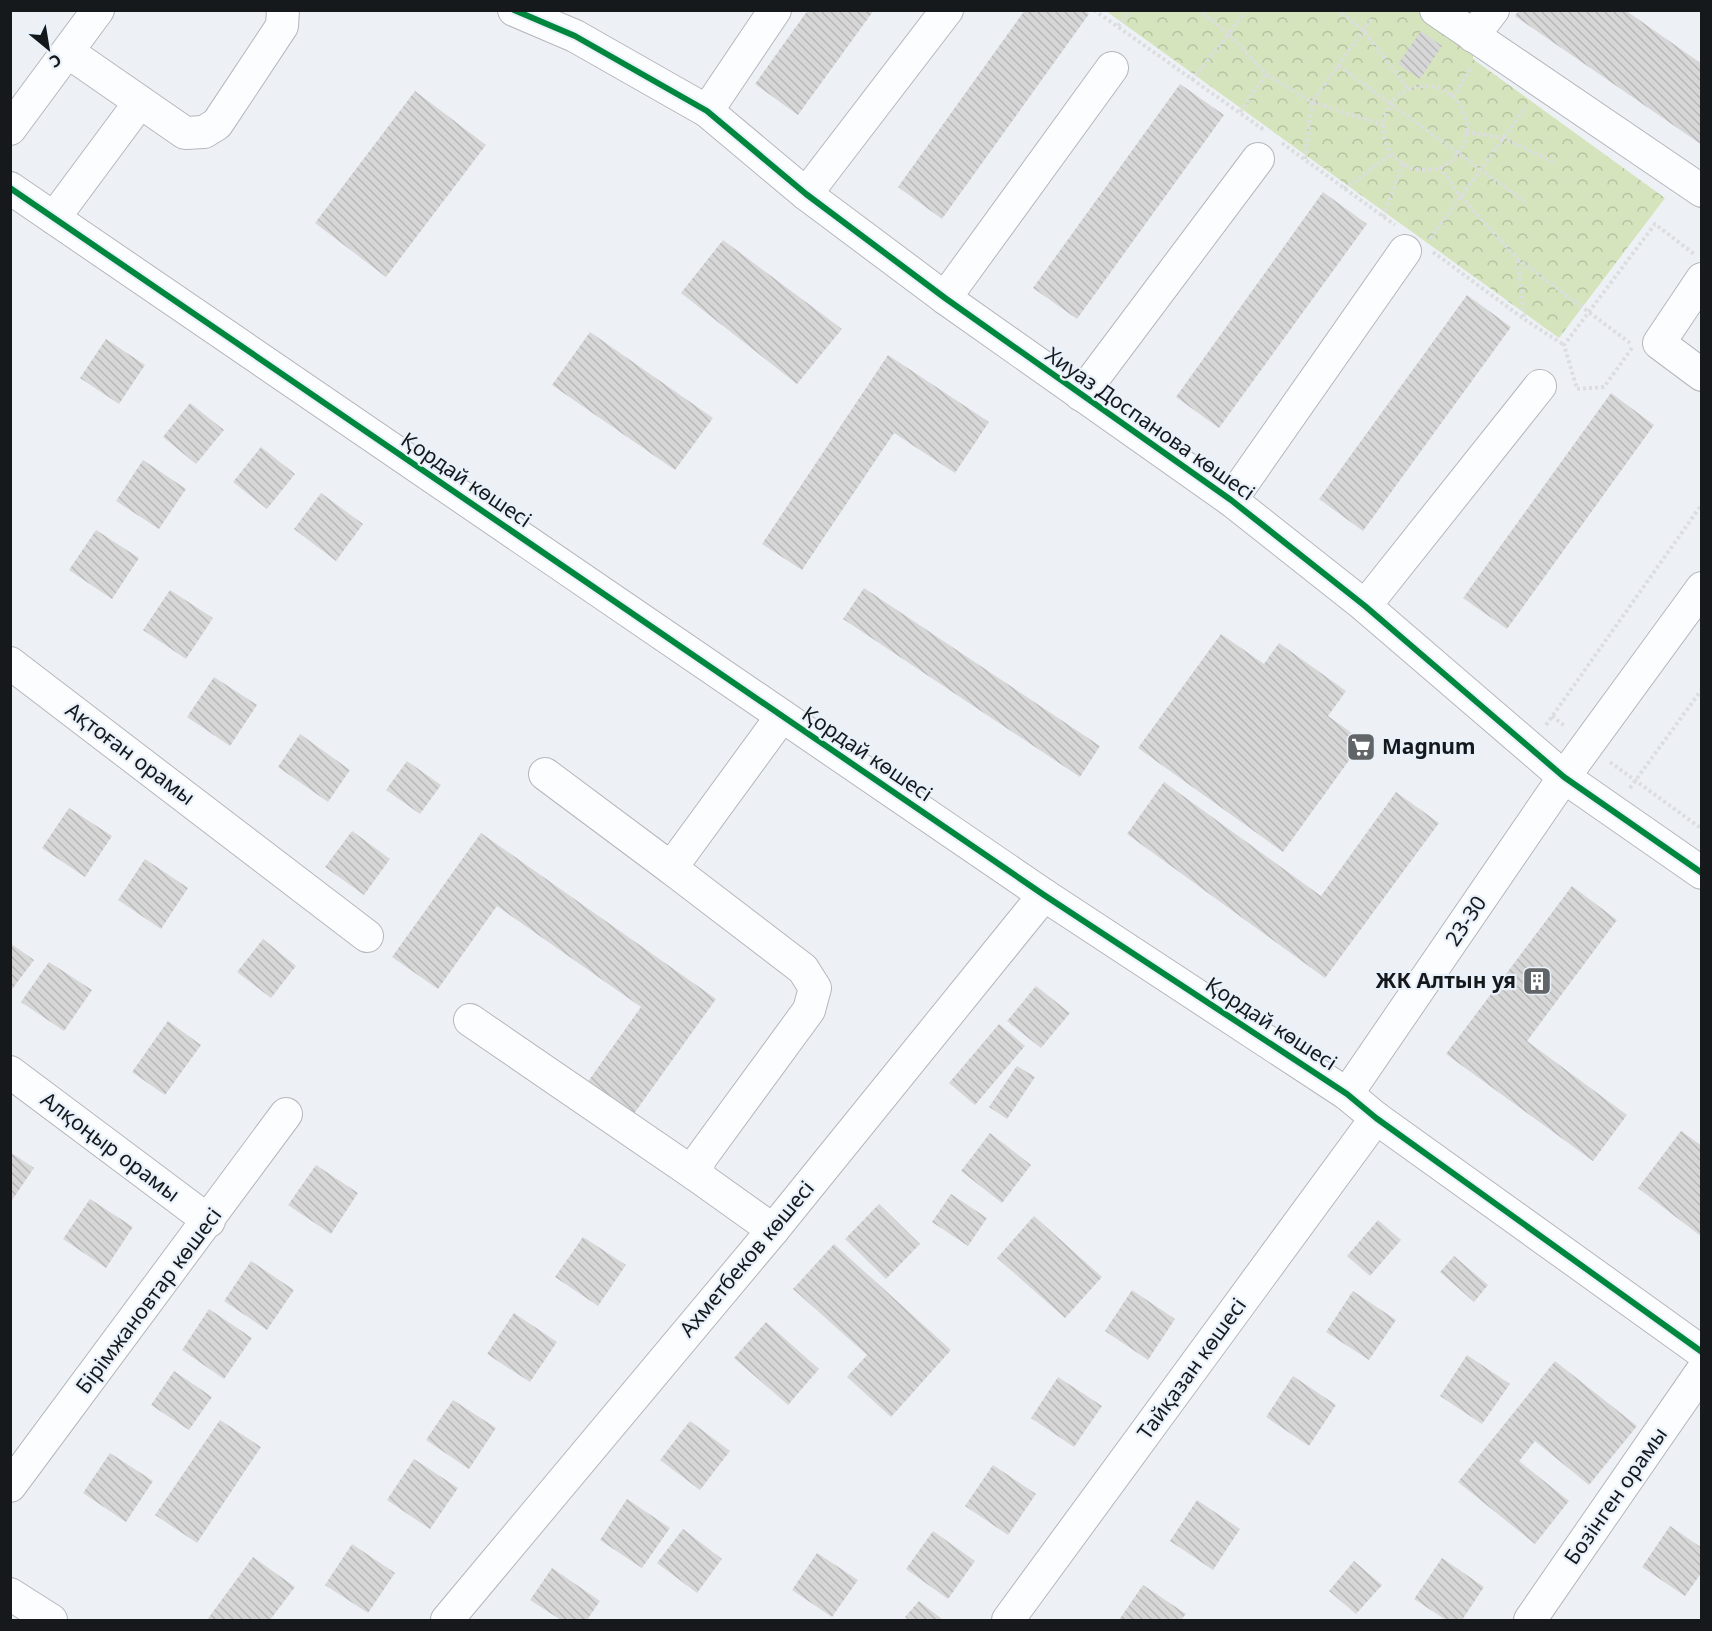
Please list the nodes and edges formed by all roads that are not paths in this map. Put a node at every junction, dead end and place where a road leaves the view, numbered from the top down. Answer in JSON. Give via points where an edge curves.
{"nodes":[{"id":1,"x":98,"y":10,"type":"edge"},
{"id":2,"x":283,"y":10,"type":"edge"},
{"id":3,"x":514,"y":10,"type":"edge"},
{"id":4,"x":775,"y":10,"type":"edge"},
{"id":5,"x":947,"y":10,"type":"edge"},
{"id":6,"x":1436,"y":10,"type":"edge"},
{"id":7,"x":1493,"y":10,"type":"edge"},
{"id":8,"x":1473,"y":50,"type":"junction"},
{"id":9,"x":68,"y":52,"type":"junction"},
{"id":10,"x":1112,"y":68,"type":"dead end"},
{"id":11,"x":140,"y":102,"type":"junction"},
{"id":12,"x":707,"y":111,"type":"junction"},
{"id":13,"x":10,"y":129,"type":"edge"},
{"id":14,"x":1267,"y":144,"type":"road end"},
{"id":15,"x":10,"y":188,"type":"edge"},
{"id":16,"x":1701,"y":191,"type":"edge"},
{"id":17,"x":806,"y":194,"type":"junction"},
{"id":18,"x":54,"y":218,"type":"junction"},
{"id":19,"x":1402,"y":240,"type":"road end"},
{"id":20,"x":1701,"y":279,"type":"edge"},
{"id":21,"x":945,"y":298,"type":"junction"},
{"id":22,"x":1701,"y":375,"type":"edge"},
{"id":23,"x":1540,"y":386,"type":"dead end"},
{"id":24,"x":1081,"y":395,"type":"junction"},
{"id":25,"x":1231,"y":500,"type":"junction"},
{"id":26,"x":1701,"y":588,"type":"edge"},
{"id":27,"x":1365,"y":606,"type":"junction"},
{"id":28,"x":10,"y":663,"type":"edge"},
{"id":29,"x":782,"y":716,"type":"junction"},
{"id":30,"x":545,"y":774,"type":"dead end"},
{"id":31,"x":1564,"y":777,"type":"junction"},
{"id":32,"x":671,"y":868,"type":"junction"},
{"id":33,"x":1701,"y":873,"type":"edge"},
{"id":34,"x":1044,"y":895,"type":"junction"},
{"id":35,"x":367,"y":936,"type":"dead end"},
{"id":36,"x":470,"y":1020,"type":"dead end"},
{"id":37,"x":10,"y":1072,"type":"edge"},
{"id":38,"x":1347,"y":1094,"type":"junction"},
{"id":39,"x":286,"y":1114,"type":"dead end"},
{"id":40,"x":1376,"y":1118,"type":"junction"},
{"id":41,"x":696,"y":1175,"type":"junction"},
{"id":42,"x":209,"y":1221,"type":"junction"},
{"id":43,"x":772,"y":1230,"type":"junction"},
{"id":44,"x":1701,"y":1352,"type":"edge"},
{"id":45,"x":1701,"y":1371,"type":"edge"},
{"id":46,"x":10,"y":1486,"type":"edge"},
{"id":47,"x":10,"y":1594,"type":"edge"},
{"id":48,"x":51,"y":1620,"type":"edge"},
{"id":49,"x":447,"y":1620,"type":"edge"},
{"id":50,"x":1008,"y":1620,"type":"edge"},
{"id":51,"x":1530,"y":1620,"type":"edge"}],
"edges":[{"from":1,"to":9,"type":"street"},
{"from":2,"to":11,"type":"street","via":[[282,26],[217,124],[204,132],[185,133]]},
{"from":3,"to":12,"type":"street","name":"Хиуаз Доспанова көшесі","via":[[575,36]]},
{"from":4,"to":12,"type":"street"},
{"from":5,"to":17,"type":"street"},
{"from":6,"to":8,"type":"street"},
{"from":7,"to":8,"type":"street"},
{"from":8,"to":16,"type":"street"},
{"from":9,"to":11,"type":"street"},
{"from":9,"to":13,"type":"street"},
{"from":10,"to":21,"type":"street"},
{"from":11,"to":18,"type":"street"},
{"from":12,"to":17,"type":"street","name":"Хиуаз Доспанова көшесі"},
{"from":14,"to":24,"type":"street"},
{"from":15,"to":18,"type":"street","name":"Қордай көшесі"},
{"from":17,"to":21,"type":"street","name":"Хиуаз Доспанова көшесі"},
{"from":18,"to":29,"type":"street","name":"Қордай көшесі"},
{"from":19,"to":25,"type":"street"},
{"from":20,"to":22,"type":"street","via":[[1659,343]]},
{"from":21,"to":24,"type":"street","name":"Хиуаз Доспанова көшесі"},
{"from":23,"to":27,"type":"street"},
{"from":24,"to":25,"type":"street","name":"Хиуаз Доспанова көшесі"},
{"from":25,"to":27,"type":"street","name":"Хиуаз Доспанова көшесі"},
{"from":26,"to":31,"type":"street"},
{"from":27,"to":31,"type":"street","name":"Хиуаз Доспанова көшесі"},
{"from":28,"to":35,"type":"street","name":"Ақтоған орамы"},
{"from":29,"to":32,"type":"street"},
{"from":29,"to":34,"type":"street","name":"Қордай көшесі"},
{"from":30,"to":32,"type":"street"},
{"from":31,"to":33,"type":"street","name":"Хиуаз Доспанова көшесі"},
{"from":31,"to":38,"type":"street","name":"23-30"},
{"from":32,"to":41,"type":"street","via":[[803,969],[815,988],[809,1010],[700,1159]]},
{"from":34,"to":38,"type":"street","name":"Қордай көшесі"},
{"from":34,"to":43,"type":"street","name":"Ахметбеков көшесі"},
{"from":36,"to":41,"type":"street"},
{"from":37,"to":42,"type":"street","name":"Алқоңыр орамы"},
{"from":38,"to":40,"type":"street","name":"Қордай көшесі"},
{"from":39,"to":42,"type":"street","name":"Бірімжановтар көшесі"},
{"from":40,"to":44,"type":"street","name":"Қордай көшесі"},
{"from":40,"to":50,"type":"street","name":"Тайқазан көшесі"},
{"from":41,"to":43,"type":"street"},
{"from":42,"to":46,"type":"street","name":"Бірімжановтар көшесі"},
{"from":43,"to":49,"type":"street","name":"Ахметбеков көшесі"},
{"from":45,"to":51,"type":"street","name":"Бозінген орамы"},
{"from":47,"to":48,"type":"street"}]}
